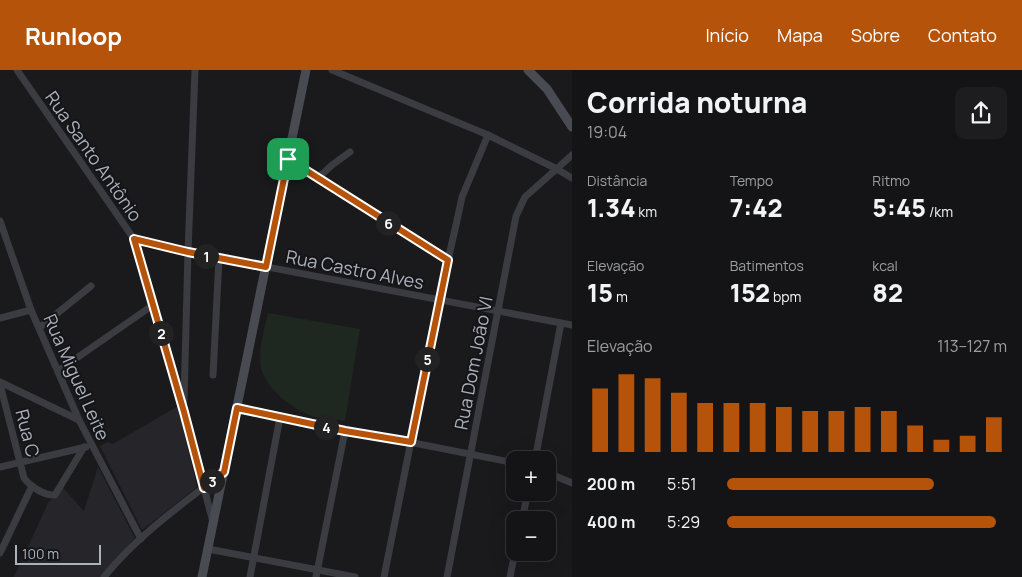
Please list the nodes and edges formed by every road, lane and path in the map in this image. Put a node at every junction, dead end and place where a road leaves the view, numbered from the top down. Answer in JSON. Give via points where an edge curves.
{"nodes":[{"id":1,"x":17,"y":70,"type":"edge"},
{"id":2,"x":195,"y":70,"type":"edge"},
{"id":3,"x":306,"y":70,"type":"edge"},
{"id":4,"x":332,"y":70,"type":"edge"},
{"id":5,"x":354,"y":70,"type":"edge"},
{"id":6,"x":528,"y":70,"type":"edge"},
{"id":7,"x":348,"y":76,"type":"junction"},
{"id":8,"x":572,"y":127,"type":"edge"},
{"id":9,"x":488,"y":135,"type":"junction"},
{"id":10,"x":350,"y":152,"type":"dead end"},
{"id":11,"x":572,"y":154,"type":"edge"},
{"id":12,"x":288,"y":159,"type":"junction"},
{"id":13,"x":556,"y":168,"type":"junction"},
{"id":14,"x":318,"y":178,"type":"junction"},
{"id":15,"x":572,"y":178,"type":"edge"},
{"id":16,"x":0,"y":221,"type":"edge"},
{"id":17,"x":2,"y":232,"type":"edge"},
{"id":18,"x":134,"y":239,"type":"junction"},
{"id":19,"x":188,"y":252,"type":"junction"},
{"id":20,"x":219,"y":258,"type":"junction"},
{"id":21,"x":448,"y":260,"type":"junction"},
{"id":22,"x":266,"y":267,"type":"junction"},
{"id":23,"x":91,"y":286,"type":"dead end"},
{"id":24,"x":439,"y":300,"type":"junction"},
{"id":25,"x":153,"y":305,"type":"junction"},
{"id":26,"x":30,"y":310,"type":"junction"},
{"id":27,"x":498,"y":311,"type":"junction"},
{"id":28,"x":0,"y":318,"type":"edge"},
{"id":29,"x":561,"y":323,"type":"junction"},
{"id":30,"x":572,"y":325,"type":"edge"},
{"id":31,"x":39,"y":328,"type":"junction"},
{"id":32,"x":58,"y":370,"type":"junction"},
{"id":33,"x":213,"y":375,"type":"dead end"},
{"id":34,"x":0,"y":383,"type":"edge"},
{"id":35,"x":237,"y":408,"type":"junction"},
{"id":36,"x":184,"y":412,"type":"junction"},
{"id":37,"x":280,"y":417,"type":"junction"},
{"id":38,"x":79,"y":420,"type":"junction"},
{"id":39,"x":345,"y":431,"type":"junction"},
{"id":40,"x":411,"y":442,"type":"junction"},
{"id":41,"x":88,"y":446,"type":"junction"},
{"id":42,"x":537,"y":451,"type":"edge"},
{"id":43,"x":470,"y":454,"type":"junction"},
{"id":44,"x":506,"y":461,"type":"edge"},
{"id":45,"x":20,"y":462,"type":"junction"},
{"id":46,"x":0,"y":467,"type":"edge"},
{"id":47,"x":224,"y":472,"type":"junction"},
{"id":48,"x":556,"y":476,"type":"edge"},
{"id":49,"x":572,"y":483,"type":"edge"},
{"id":50,"x":32,"y":486,"type":"junction"},
{"id":51,"x":204,"y":488,"type":"junction"},
{"id":52,"x":213,"y":522,"type":"junction"},
{"id":53,"x":141,"y":539,"type":"junction"},
{"id":54,"x":208,"y":549,"type":"junction"},
{"id":55,"x":0,"y":553,"type":"edge"},
{"id":56,"x":254,"y":558,"type":"junction"},
{"id":57,"x":514,"y":561,"type":"edge"},
{"id":58,"x":317,"y":573,"type":"edge"},
{"id":59,"x":104,"y":577,"type":"edge"},
{"id":60,"x":202,"y":577,"type":"edge"},
{"id":61,"x":250,"y":577,"type":"edge"},
{"id":62,"x":355,"y":577,"type":"edge"},
{"id":63,"x":384,"y":577,"type":"edge"},
{"id":64,"x":447,"y":577,"type":"edge"},
{"id":65,"x":510,"y":577,"type":"edge"}],
"edges":[{"from":1,"to":18,"type":"street","name":"Rua Santo Antônio"},
{"from":2,"to":19,"type":"street"},
{"from":3,"to":12,"type":"street"},
{"from":4,"to":7,"type":"street"},
{"from":5,"to":7,"type":"street"},
{"from":6,"to":8,"type":"street","via":[[547,89]]},
{"from":7,"to":9,"type":"street"},
{"from":9,"to":13,"type":"street"},
{"from":9,"to":21,"type":"street","via":[[462,197]]},
{"from":10,"to":14,"type":"street"},
{"from":11,"to":13,"type":"street","name":"Rua Dom João VI"},
{"from":12,"to":14,"type":"street"},
{"from":12,"to":22,"type":"street"},
{"from":13,"to":15,"type":"street"},
{"from":13,"to":27,"type":"street","name":"Rua Dom João VI","via":[[526,198],[516,216]]},
{"from":14,"to":21,"type":"street"},
{"from":16,"to":17,"type":"street","name":"Rua Miguel Leite"},
{"from":17,"to":26,"type":"street","name":"Rua Miguel Leite"},
{"from":18,"to":19,"type":"street","name":"Rua Castro Alves"},
{"from":18,"to":25,"type":"street","name":"Rua Santo Antônio"},
{"from":19,"to":20,"type":"street","name":"Rua Castro Alves"},
{"from":19,"to":36,"type":"street"},
{"from":20,"to":22,"type":"street","name":"Rua Castro Alves"},
{"from":20,"to":33,"type":"street"},
{"from":21,"to":24,"type":"street"},
{"from":22,"to":24,"type":"street","name":"Rua Castro Alves"},
{"from":22,"to":35,"type":"street"},
{"from":23,"to":31,"type":"street"},
{"from":24,"to":27,"type":"street","name":"Rua Castro Alves"},
{"from":24,"to":40,"type":"street"},
{"from":25,"to":32,"type":"street"},
{"from":25,"to":36,"type":"street","name":"Rua Santo Antônio"},
{"from":26,"to":28,"type":"street"},
{"from":26,"to":31,"type":"street","name":"Rua Miguel Leite"},
{"from":27,"to":29,"type":"street","name":"Rua Castro Alves"},
{"from":27,"to":43,"type":"street","name":"Rua Dom João VI"},
{"from":29,"to":30,"type":"street","name":"Rua Castro Alves"},
{"from":29,"to":42,"type":"street"},
{"from":31,"to":32,"type":"street","name":"Rua Miguel Leite"},
{"from":32,"to":38,"type":"street","name":"Rua Miguel Leite"},
{"from":34,"to":38,"type":"street"},
{"from":34,"to":45,"type":"street","name":"Rua C"},
{"from":35,"to":37,"type":"street"},
{"from":35,"to":47,"type":"street"},
{"from":36,"to":51,"type":"street","name":"Rua Santo Antônio"},
{"from":37,"to":39,"type":"street"},
{"from":37,"to":56,"type":"street"},
{"from":38,"to":41,"type":"street","name":"Rua Miguel Leite"},
{"from":39,"to":40,"type":"street"},
{"from":39,"to":58,"type":"street"},
{"from":40,"to":43,"type":"street"},
{"from":40,"to":63,"type":"street"},
{"from":41,"to":45,"type":"street"},
{"from":41,"to":50,"type":"street","via":[[55,495],[49,496]]},
{"from":41,"to":53,"type":"street","name":"Rua Miguel Leite"},
{"from":43,"to":44,"type":"street"},
{"from":43,"to":64,"type":"street","name":"Rua Dom João VI"},
{"from":45,"to":46,"type":"street"},
{"from":45,"to":50,"type":"street","name":"Rua C","via":[[24,478]]},
{"from":47,"to":51,"type":"street"},
{"from":47,"to":52,"type":"street"},
{"from":48,"to":49,"type":"street"},
{"from":50,"to":55,"type":"street"},
{"from":51,"to":52,"type":"street","name":"Rua Santo Antônio"},
{"from":51,"to":53,"type":"street"},
{"from":52,"to":54,"type":"street"},
{"from":53,"to":59,"type":"street"},
{"from":54,"to":56,"type":"street"},
{"from":54,"to":60,"type":"street"},
{"from":56,"to":58,"type":"street"},
{"from":56,"to":61,"type":"street"},
{"from":57,"to":65,"type":"street"},
{"from":58,"to":62,"type":"street"}]}
